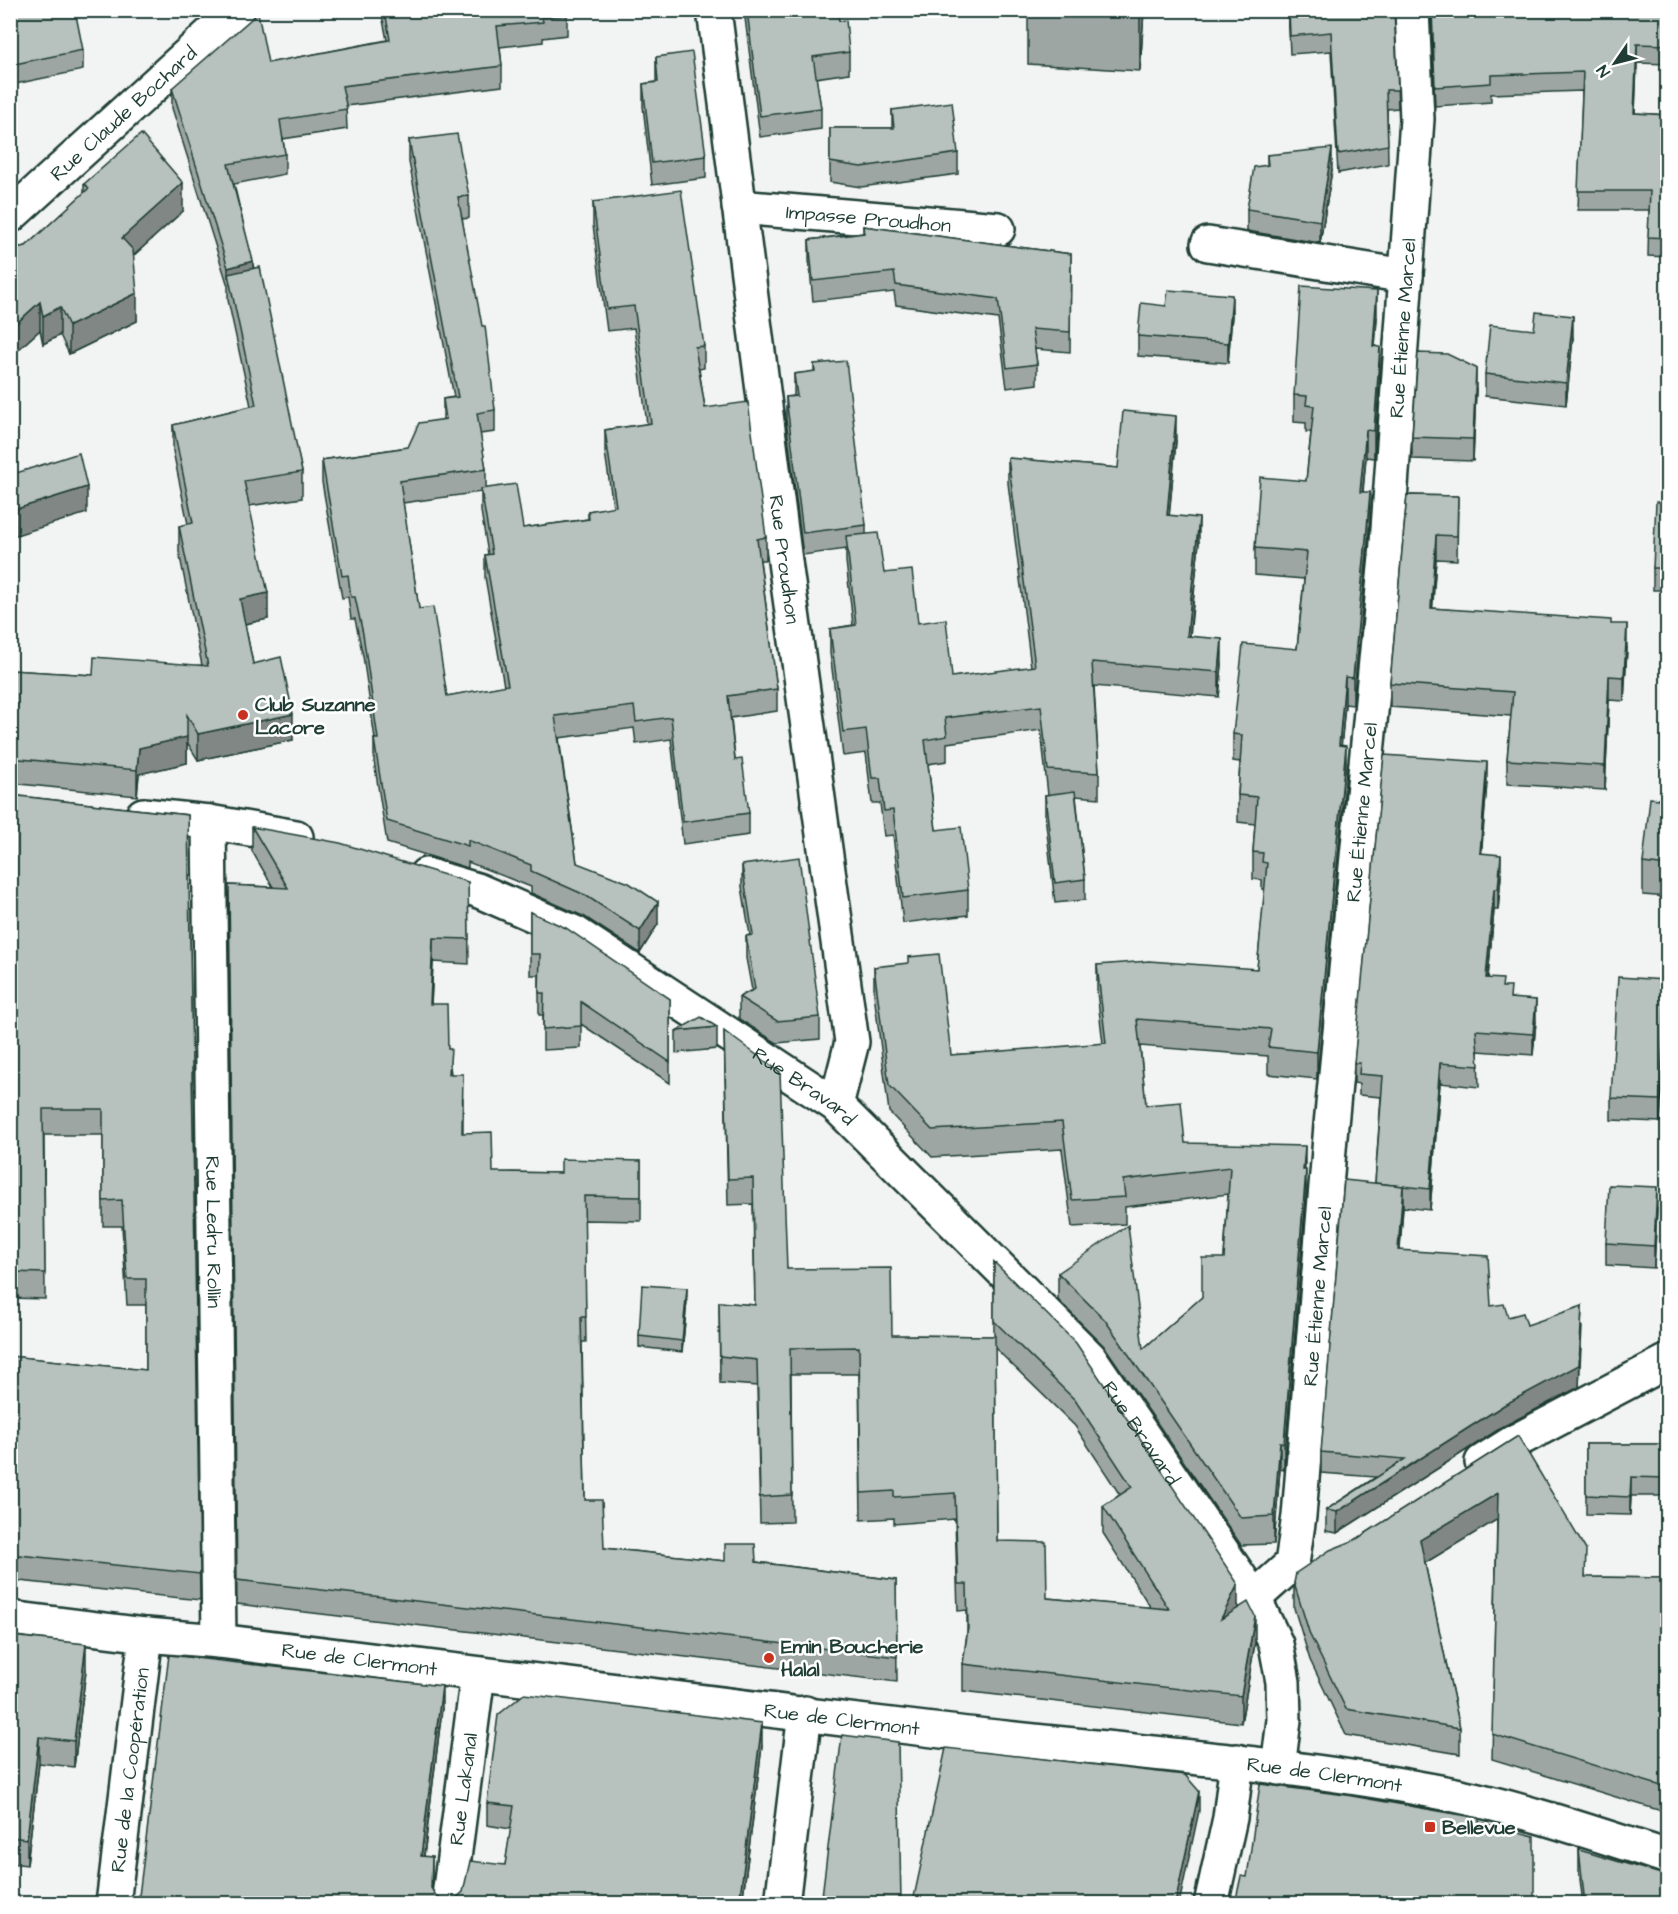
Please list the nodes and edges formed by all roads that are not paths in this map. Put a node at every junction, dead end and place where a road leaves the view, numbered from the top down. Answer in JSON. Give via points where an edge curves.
{"nodes":[{"id":1,"x":714,"y":10,"type":"edge"},
{"id":2,"x":1412,"y":10,"type":"edge"},
{"id":3,"x":231,"y":13,"type":"edge"},
{"id":4,"x":739,"y":207,"type":"junction"},
{"id":5,"x":10,"y":216,"type":"edge"},
{"id":6,"x":998,"y":229,"type":"dead end"},
{"id":7,"x":1208,"y":244,"type":"dead end"},
{"id":8,"x":1406,"y":276,"type":"junction"},
{"id":9,"x":115,"y":813,"type":"edge"},
{"id":10,"x":209,"y":822,"type":"junction"},
{"id":11,"x":328,"y":845,"type":"edge"},
{"id":12,"x":397,"y":866,"type":"edge"},
{"id":13,"x":836,"y":1105,"type":"junction"},
{"id":14,"x":1668,"y":1361,"type":"edge"},
{"id":15,"x":1454,"y":1480,"type":"edge"},
{"id":16,"x":1326,"y":1557,"type":"edge"},
{"id":17,"x":1292,"y":1564,"type":"junction"},
{"id":18,"x":1254,"y":1598,"type":"junction"},
{"id":19,"x":10,"y":1618,"type":"edge"},
{"id":20,"x":146,"y":1635,"type":"junction"},
{"id":21,"x":219,"y":1641,"type":"junction"},
{"id":22,"x":478,"y":1674,"type":"junction"},
{"id":23,"x":805,"y":1713,"type":"junction"},
{"id":24,"x":1237,"y":1761,"type":"junction"},
{"id":25,"x":1278,"y":1768,"type":"junction"},
{"id":26,"x":1668,"y":1857,"type":"edge"},
{"id":27,"x":113,"y":1904,"type":"edge"},
{"id":28,"x":448,"y":1904,"type":"edge"},
{"id":29,"x":783,"y":1904,"type":"edge"},
{"id":30,"x":1211,"y":1904,"type":"edge"}],
"edges":[{"from":1,"to":4,"type":"street","name":"Rue Proudhon"},
{"from":2,"to":8,"type":"street","name":"Rue Étienne Marcel","via":[[1417,119]]},
{"from":3,"to":5,"type":"street","name":"Rue Claude Bochard"},
{"from":4,"to":6,"type":"street","name":"Impasse Proudhon"},
{"from":4,"to":13,"type":"street","name":"Rue Proudhon","via":[[852,1042]]},
{"from":7,"to":8,"type":"street"},
{"from":8,"to":17,"type":"street","name":"Rue Étienne Marcel","via":[[1386,557]]},
{"from":9,"to":10,"type":"street"},
{"from":10,"to":11,"type":"street"},
{"from":10,"to":21,"type":"street","name":"Rue Ledru Rollin"},
{"from":12,"to":13,"type":"street","name":"Rue Bravard","via":[[477,891],[575,933]]},
{"from":13,"to":18,"type":"street","name":"Rue Bravard","via":[[1089,1358]]},
{"from":14,"to":15,"type":"street","via":[[1514,1442]]},
{"from":16,"to":17,"type":"street"},
{"from":17,"to":18,"type":"street"},
{"from":18,"to":25,"type":"street","name":"Rue Bravard","via":[[1276,1644],[1283,1682],[1284,1720]]},
{"from":19,"to":20,"type":"street","name":"Rue de Clermont"},
{"from":20,"to":21,"type":"street","name":"Rue de Clermont"},
{"from":20,"to":27,"type":"street","name":"Rue de la Coopération"},
{"from":21,"to":22,"type":"street","name":"Rue de Clermont"},
{"from":22,"to":23,"type":"street","name":"Rue de Clermont"},
{"from":22,"to":28,"type":"street","name":"Rue Lakanal"},
{"from":23,"to":24,"type":"street","name":"Rue de Clermont","via":[[1101,1749]]},
{"from":23,"to":29,"type":"street"},
{"from":24,"to":25,"type":"street","name":"Rue de Clermont"},
{"from":24,"to":30,"type":"street","via":[[1230,1818]]},
{"from":25,"to":26,"type":"street","name":"Rue de Clermont","via":[[1458,1796]]}]}
